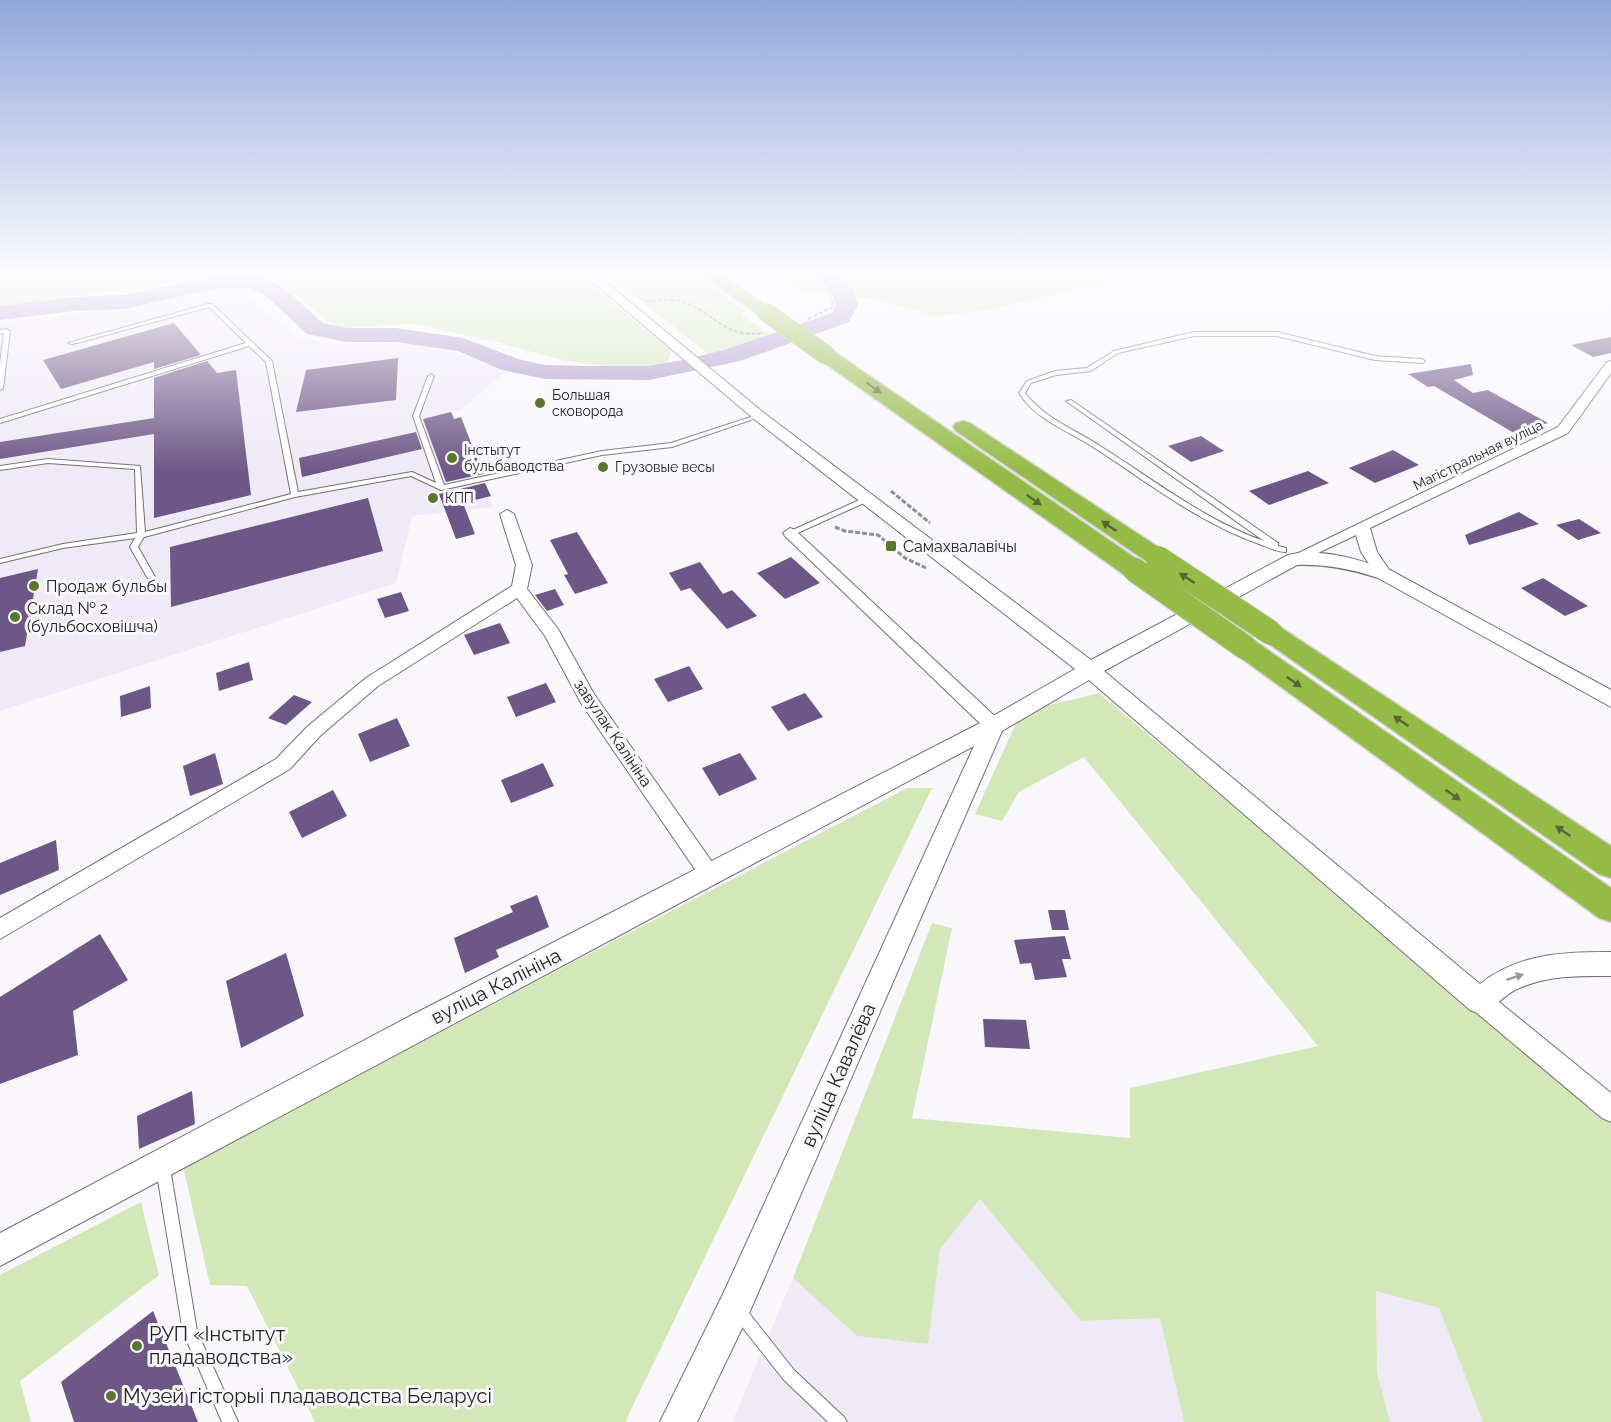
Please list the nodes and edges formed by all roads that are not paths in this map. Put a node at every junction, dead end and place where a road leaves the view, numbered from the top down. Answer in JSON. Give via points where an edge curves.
{"nodes":[{"id":1,"x":6,"y":339,"type":"edge"},
{"id":2,"x":83,"y":339,"type":"edge"},
{"id":3,"x":245,"y":339,"type":"edge"},
{"id":4,"x":669,"y":339,"type":"edge"},
{"id":5,"x":810,"y":339,"type":"edge"},
{"id":6,"x":822,"y":339,"type":"edge"},
{"id":7,"x":1171,"y":339,"type":"edge"},
{"id":8,"x":1299,"y":339,"type":"edge"},
{"id":9,"x":70,"y":343,"type":"dead end"},
{"id":10,"x":250,"y":344,"type":"junction"},
{"id":11,"x":836,"y":351,"type":"junction"},
{"id":12,"x":1422,"y":361,"type":"dead end"},
{"id":13,"x":1611,"y":365,"type":"edge"},
{"id":14,"x":431,"y":376,"type":"dead end"},
{"id":15,"x":0,"y":388,"type":"edge"},
{"id":16,"x":1069,"y":401,"type":"dead end"},
{"id":17,"x":759,"y":416,"type":"junction"},
{"id":18,"x":0,"y":421,"type":"edge"},
{"id":19,"x":0,"y":468,"type":"edge"},
{"id":20,"x":441,"y":488,"type":"junction"},
{"id":21,"x":295,"y":495,"type":"junction"},
{"id":22,"x":869,"y":499,"type":"junction"},
{"id":23,"x":507,"y":514,"type":"dead end"},
{"id":24,"x":1363,"y":526,"type":"junction"},
{"id":25,"x":790,"y":533,"type":"joint"},
{"id":26,"x":141,"y":535,"type":"junction"},
{"id":27,"x":1288,"y":554,"type":"junction"},
{"id":28,"x":0,"y":561,"type":"edge"},
{"id":29,"x":1384,"y":574,"type":"junction"},
{"id":30,"x":151,"y":577,"type":"dead end"},
{"id":31,"x":519,"y":589,"type":"junction"},
{"id":32,"x":1259,"y":641,"type":"junction"},
{"id":33,"x":1090,"y":670,"type":"junction"},
{"id":34,"x":1611,"y":699,"type":"edge"},
{"id":35,"x":994,"y":726,"type":"junction"},
{"id":36,"x":1611,"y":864,"type":"edge"},
{"id":37,"x":710,"y":874,"type":"junction"},
{"id":38,"x":1611,"y":906,"type":"edge"},
{"id":39,"x":0,"y":929,"type":"edge"},
{"id":40,"x":1611,"y":964,"type":"edge"},
{"id":41,"x":1480,"y":1001,"type":"junction"},
{"id":42,"x":1611,"y":1108,"type":"edge"},
{"id":43,"x":163,"y":1166,"type":"junction"},
{"id":44,"x":0,"y":1250,"type":"edge"},
{"id":45,"x":735,"y":1306,"type":"junction"},
{"id":46,"x":230,"y":1422,"type":"edge"},
{"id":47,"x":678,"y":1422,"type":"edge"},
{"id":48,"x":839,"y":1422,"type":"edge"}],
"edges":[{"from":1,"to":15,"type":"lane"},
{"from":2,"to":9,"type":"lane"},
{"from":3,"to":10,"type":"lane"},
{"from":4,"to":17,"type":"street"},
{"from":5,"to":11,"type":"highway","bridge":true},
{"from":6,"to":11,"type":"highway"},
{"from":7,"to":27,"type":"lane","via":[[1116,352],[1089,370],[1055,373],[1029,382],[1022,393],[1030,406],[1054,423],[1199,513]]},
{"from":8,"to":12,"type":"lane","via":[[1375,358]]},
{"from":10,"to":18,"type":"lane"},
{"from":10,"to":21,"type":"lane","via":[[269,361]]},
{"from":11,"to":32,"type":"highway","one_way":true,"bridge":true,"via":[[1135,570]]},
{"from":32,"to":11,"type":"highway","one_way":true,"bridge":true,"via":[[1158,558]]},
{"from":13,"to":24,"type":"street","name":"Магістральная вуліца","via":[[1563,430]]},
{"from":14,"to":20,"type":"lane","via":[[416,416]]},
{"from":16,"to":27,"type":"lane"},
{"from":17,"to":20,"type":"lane","via":[[672,445],[602,453]]},
{"from":17,"to":22,"type":"street"},
{"from":19,"to":26,"type":"lane","via":[[48,461],[138,467]]},
{"from":20,"to":21,"type":"lane","via":[[412,474]]},
{"from":21,"to":26,"type":"lane"},
{"from":22,"to":25,"type":"lane"},
{"from":22,"to":33,"type":"street"},
{"from":23,"to":31,"type":"street","via":[[524,565]]},
{"from":24,"to":27,"type":"street","name":"Магістральная вуліца"},
{"from":24,"to":29,"type":"street","via":[[1369,556]]},
{"from":25,"to":35,"type":"street"},
{"from":26,"to":28,"type":"lane","via":[[63,546]]},
{"from":26,"to":30,"type":"lane","via":[[134,547]]},
{"from":27,"to":29,"type":"street","via":[[1354,563]]},
{"from":27,"to":33,"type":"street","name":"вуліца Калініна"},
{"from":29,"to":34,"type":"street"},
{"from":31,"to":37,"type":"street","name":"завулак Калініна","via":[[552,633],[587,698]]},
{"from":31,"to":39,"type":"street","via":[[372,682],[314,731],[283,764]]},
{"from":36,"to":32,"type":"highway","one_way":true},
{"from":32,"to":38,"type":"highway","one_way":true},
{"from":33,"to":35,"type":"street","name":"вуліца Калініна"},
{"from":33,"to":41,"type":"street"},
{"from":35,"to":37,"type":"street","name":"вуліца Калініна"},
{"from":35,"to":45,"type":"street","name":"вуліца Кавалёва"},
{"from":37,"to":43,"type":"street","name":"вуліца Калініна","via":[[422,1024]]},
{"from":41,"to":40,"type":"street","one_way":true,"via":[[1505,981],[1556,964]]},
{"from":41,"to":42,"type":"street"},
{"from":43,"to":44,"type":"street","name":"вуліца Калініна"},
{"from":43,"to":46,"type":"lane","via":[[190,1332]]},
{"from":45,"to":47,"type":"street","name":"вуліца Кавалёва"},
{"from":45,"to":48,"type":"lane","via":[[789,1376]]}]}
